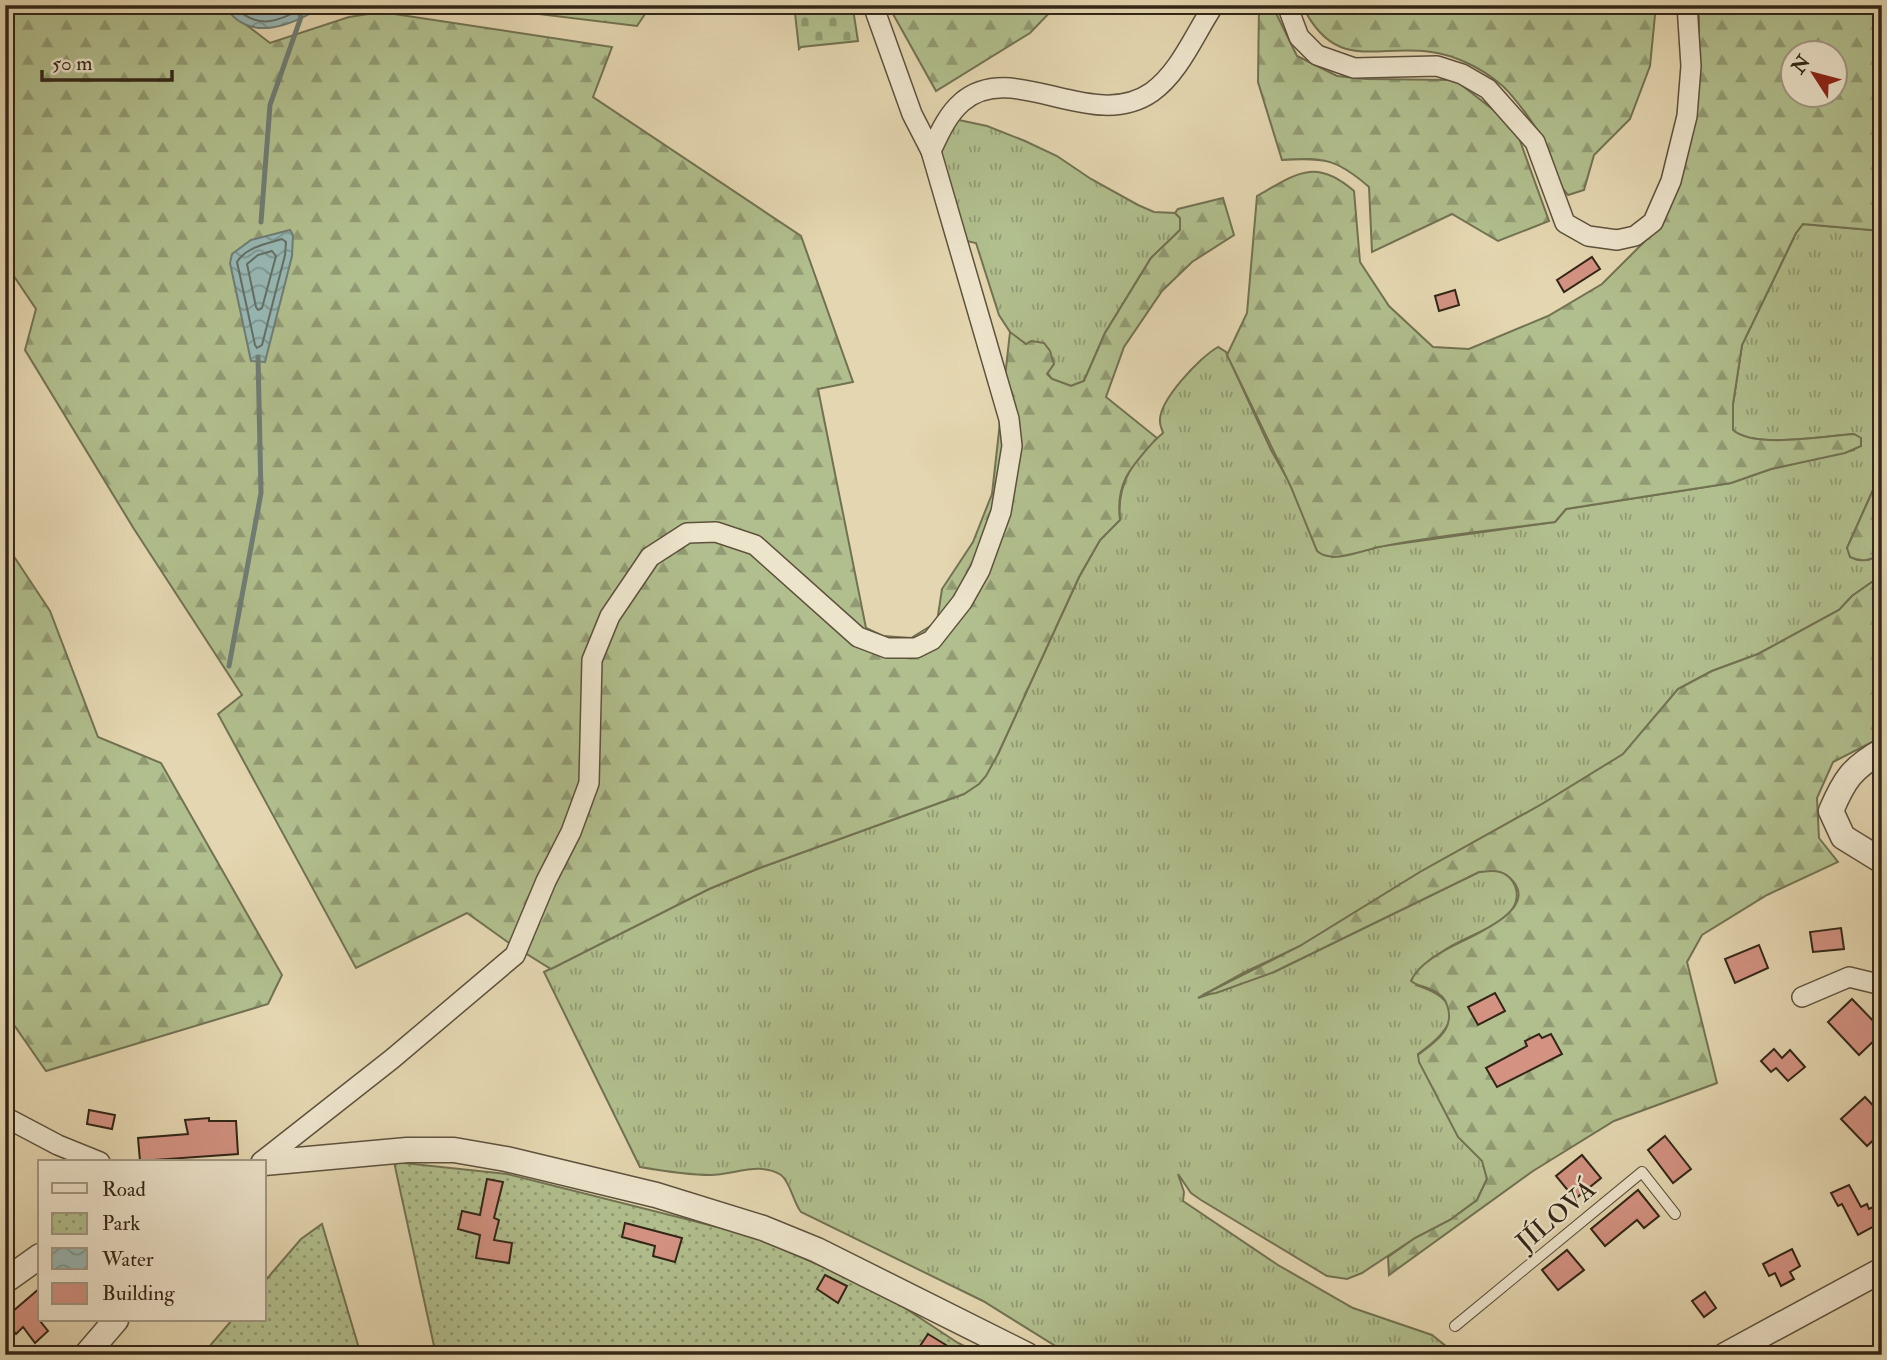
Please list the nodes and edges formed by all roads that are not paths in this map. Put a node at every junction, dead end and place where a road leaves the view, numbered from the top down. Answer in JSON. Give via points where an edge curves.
{"nodes":[{"id":1,"x":873,"y":5,"type":"edge"},
{"id":2,"x":1214,"y":5,"type":"edge"},
{"id":3,"x":1287,"y":5,"type":"edge"},
{"id":4,"x":1687,"y":5,"type":"edge"},
{"id":5,"x":931,"y":151,"type":"junction"},
{"id":6,"x":1882,"y":751,"type":"edge"},
{"id":7,"x":1882,"y":861,"type":"edge"},
{"id":8,"x":1882,"y":985,"type":"edge"},
{"id":9,"x":1802,"y":997,"type":"dead end"},
{"id":10,"x":5,"y":1117,"type":"edge"},
{"id":11,"x":95,"y":1160,"type":"edge"},
{"id":12,"x":266,"y":1160,"type":"edge"},
{"id":13,"x":266,"y":1163,"type":"edge"},
{"id":14,"x":1675,"y":1214,"type":"dead end"},
{"id":15,"x":38,"y":1257,"type":"edge"},
{"id":16,"x":1882,"y":1270,"type":"edge"},
{"id":17,"x":5,"y":1281,"type":"edge"},
{"id":18,"x":114,"y":1322,"type":"edge"},
{"id":19,"x":1455,"y":1326,"type":"dead end"},
{"id":20,"x":86,"y":1355,"type":"edge"},
{"id":21,"x":1027,"y":1355,"type":"edge"},
{"id":22,"x":1725,"y":1355,"type":"edge"}],
"edges":[{"from":1,"to":5,"type":"street","via":[[912,114]]},
{"from":2,"to":5,"type":"street","via":[[1169,75],[1133,102],[1091,106],[1022,90],[987,88],[963,102],[945,123]]},
{"from":3,"to":4,"type":"street","via":[[1299,37],[1317,55],[1354,68],[1437,66],[1488,89],[1535,142],[1565,223],[1588,236],[1617,240],[1635,236],[1654,222],[1671,181],[1687,117],[1691,66]]},
{"from":5,"to":12,"type":"street","via":[[1009,419],[1012,446],[1000,512],[980,570],[962,602],[932,640],[916,648],[887,648],[858,637],[755,545],[716,532],[687,533],[650,557],[610,616],[592,660],[589,782],[515,955]]},
{"from":6,"to":7,"type":"street","via":[[1843,783],[1831,811],[1843,837]]},
{"from":8,"to":9,"type":"street","via":[[1849,977]]},
{"from":10,"to":11,"type":"street"},
{"from":13,"to":21,"type":"street","via":[[454,1150],[656,1195],[817,1250]]},
{"from":14,"to":19,"type":"lane","name":"JÍLOVÁ","via":[[1642,1172]]},
{"from":15,"to":17,"type":"street"},
{"from":16,"to":22,"type":"street"},
{"from":18,"to":20,"type":"street"}]}
